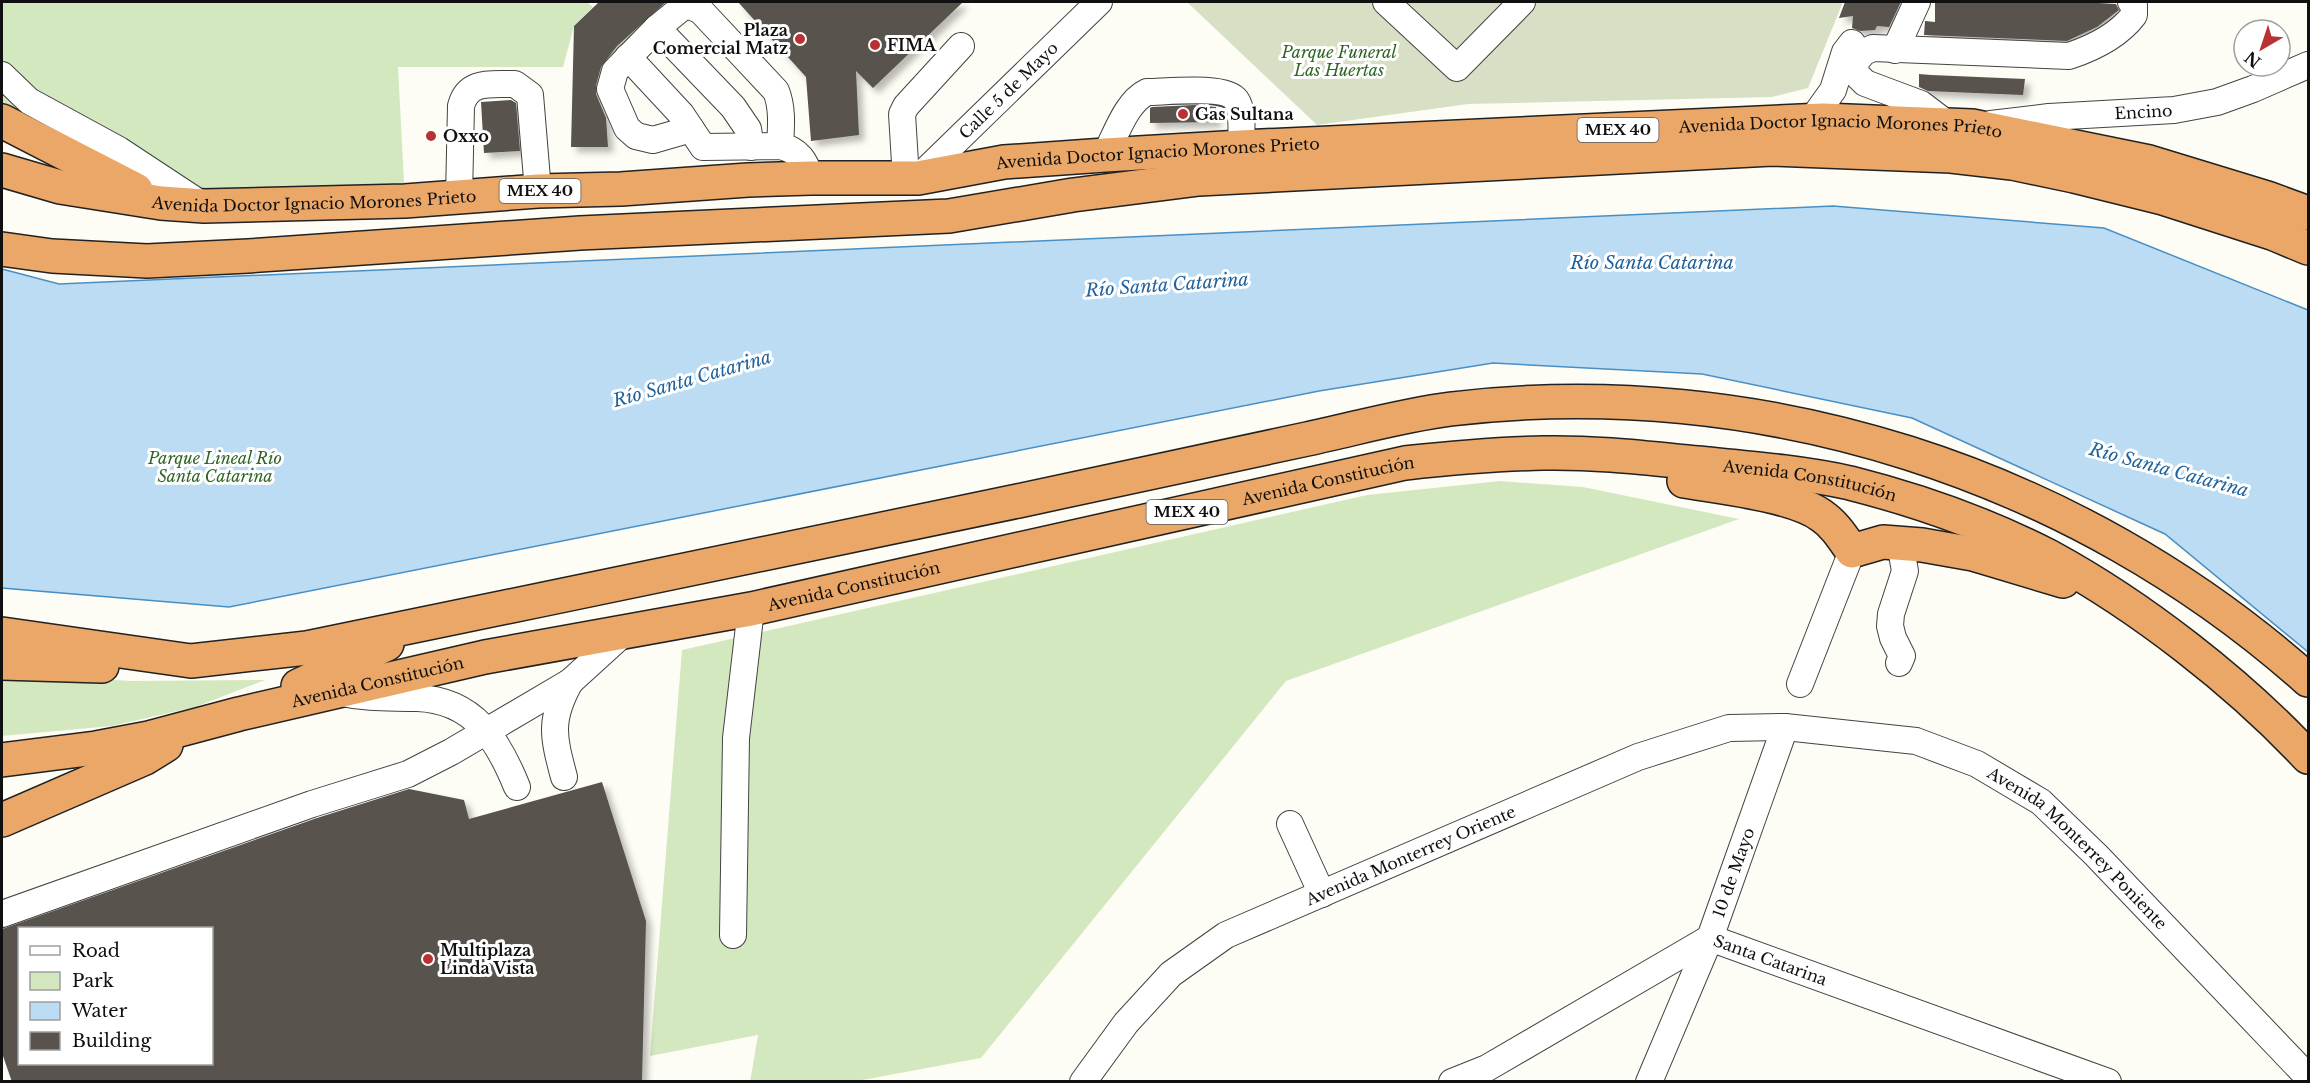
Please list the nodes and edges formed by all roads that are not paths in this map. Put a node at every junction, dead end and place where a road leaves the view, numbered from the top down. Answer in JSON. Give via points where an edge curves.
{"nodes":[{"id":1,"x":1099,"y":2,"type":"edge"},
{"id":2,"x":1386,"y":2,"type":"edge"},
{"id":3,"x":1522,"y":2,"type":"edge"},
{"id":4,"x":1917,"y":2,"type":"edge"},
{"id":5,"x":2131,"y":2,"type":"edge"},
{"id":6,"x":657,"y":28,"type":"junction"},
{"id":7,"x":1897,"y":43,"type":"junction"},
{"id":8,"x":961,"y":46,"type":"dead end"},
{"id":9,"x":628,"y":57,"type":"junction"},
{"id":10,"x":2308,"y":65,"type":"edge"},
{"id":11,"x":2,"y":75,"type":"edge"},
{"id":12,"x":2,"y":121,"type":"edge"},
{"id":13,"x":1811,"y":121,"type":"junction"},
{"id":14,"x":1961,"y":126,"type":"junction"},
{"id":15,"x":691,"y":129,"type":"junction"},
{"id":16,"x":781,"y":134,"type":"junction"},
{"id":17,"x":750,"y":138,"type":"junction"},
{"id":18,"x":1241,"y":147,"type":"junction"},
{"id":19,"x":1105,"y":155,"type":"junction"},
{"id":20,"x":2,"y":170,"type":"edge"},
{"id":21,"x":811,"y":178,"type":"junction"},
{"id":22,"x":912,"y":178,"type":"junction"},
{"id":23,"x":538,"y":191,"type":"junction"},
{"id":24,"x":459,"y":197,"type":"junction"},
{"id":25,"x":161,"y":203,"type":"junction"},
{"id":26,"x":204,"y":206,"type":"junction"},
{"id":27,"x":2308,"y":213,"type":"edge"},
{"id":28,"x":2308,"y":248,"type":"edge"},
{"id":29,"x":2,"y":249,"type":"edge"},
{"id":30,"x":1593,"y":454,"type":"junction"},
{"id":31,"x":1900,"y":543,"type":"junction"},
{"id":32,"x":1852,"y":551,"type":"junction"},
{"id":33,"x":2104,"y":589,"type":"junction"},
{"id":34,"x":750,"y":609,"type":"junction"},
{"id":35,"x":436,"y":621,"type":"junction"},
{"id":36,"x":625,"y":632,"type":"junction"},
{"id":37,"x":2,"y":634,"type":"edge"},
{"id":38,"x":191,"y":662,"type":"junction"},
{"id":39,"x":2,"y":663,"type":"edge"},
{"id":40,"x":1899,"y":663,"type":"dead end"},
{"id":41,"x":2308,"y":680,"type":"edge"},
{"id":42,"x":570,"y":682,"type":"junction"},
{"id":43,"x":1800,"y":684,"type":"dead end"},
{"id":44,"x":337,"y":691,"type":"junction"},
{"id":45,"x":239,"y":714,"type":"junction"},
{"id":46,"x":201,"y":724,"type":"junction"},
{"id":47,"x":1785,"y":727,"type":"junction"},
{"id":48,"x":487,"y":730,"type":"junction"},
{"id":49,"x":2308,"y":757,"type":"edge"},
{"id":50,"x":2,"y":760,"type":"edge"},
{"id":51,"x":564,"y":777,"type":"dead end"},
{"id":52,"x":517,"y":787,"type":"dead end"},
{"id":53,"x":2,"y":820,"type":"edge"},
{"id":54,"x":1290,"y":824,"type":"dead end"},
{"id":55,"x":1322,"y":894,"type":"junction"},
{"id":56,"x":2,"y":914,"type":"edge"},
{"id":57,"x":732,"y":935,"type":"dead end"},
{"id":58,"x":1710,"y":938,"type":"junction"},
{"id":59,"x":2308,"y":1077,"type":"edge"},
{"id":60,"x":1087,"y":1079,"type":"edge"},
{"id":61,"x":1452,"y":1082,"type":"edge"},
{"id":62,"x":1649,"y":1082,"type":"edge"},
{"id":63,"x":2108,"y":1082,"type":"edge"}],
"edges":[{"from":1,"to":22,"type":"street","name":"Calle 5 de Mayo"},
{"from":2,"to":3,"type":"street","via":[[1457,69]]},
{"from":4,"to":7,"type":"street"},
{"from":5,"to":7,"type":"street","via":[[2134,15],[2121,29],[2069,56]]},
{"from":6,"to":9,"type":"street"},
{"from":6,"to":16,"type":"street","via":[[684,6],[702,11],[776,91]]},
{"from":6,"to":17,"type":"street","via":[[733,107]]},
{"from":7,"to":13,"type":"street","via":[[1874,32],[1857,37],[1845,52],[1833,90]]},
{"from":7,"to":14,"type":"street","via":[[1864,52],[1855,62],[1856,74],[1865,83],[1921,104]]},
{"from":8,"to":22,"type":"street","via":[[902,114]]},
{"from":9,"to":15,"type":"street"},
{"from":9,"to":15,"type":"street","via":[[615,71],[610,89],[627,128],[636,136],[653,140]]},
{"from":10,"to":14,"type":"street","name":"Encino","via":[[2253,90],[2174,110]]},
{"from":11,"to":26,"type":"street","via":[[29,101],[119,150]]},
{"from":12,"to":25,"type":"highway"},
{"from":13,"to":14,"type":"highway","name":"Avenida Doctor Ignacio Morones Prieto","number":"MEX 40"},
{"from":13,"to":18,"type":"highway","name":"Avenida Doctor Ignacio Morones Prieto","number":"MEX 40"},
{"from":14,"to":27,"type":"highway","name":"Avenida Doctor Ignacio Morones Prieto","number":"MEX 40","via":[[2149,162]]},
{"from":15,"to":17,"type":"street","via":[[703,147]]},
{"from":16,"to":17,"type":"street"},
{"from":16,"to":21,"type":"street","via":[[806,163]]},
{"from":18,"to":19,"type":"highway","name":"Avenida Doctor Ignacio Morones Prieto","number":"MEX 40"},
{"from":18,"to":19,"type":"street","via":[[1240,110],[1236,99],[1228,94],[1147,92],[1138,96]]},
{"from":19,"to":22,"type":"highway","name":"Avenida Doctor Ignacio Morones Prieto","number":"MEX 40","via":[[1004,162]]},
{"from":20,"to":25,"type":"highway","name":"Avenida Doctor Ignacio Morones Prieto","number":"MEX 40","via":[[60,187]]},
{"from":21,"to":22,"type":"highway","name":"Avenida Doctor Ignacio Morones Prieto","number":"MEX 40"},
{"from":21,"to":23,"type":"highway","name":"Avenida Doctor Ignacio Morones Prieto","number":"MEX 40"},
{"from":23,"to":24,"type":"highway","name":"Avenida Doctor Ignacio Morones Prieto","number":"MEX 40"},
{"from":23,"to":24,"type":"street","via":[[530,95],[515,84],[475,86],[468,90],[461,106]]},
{"from":24,"to":26,"type":"highway","name":"Avenida Doctor Ignacio Morones Prieto","number":"MEX 40"},
{"from":25,"to":26,"type":"highway","name":"Avenida Doctor Ignacio Morones Prieto","number":"MEX 40"},
{"from":28,"to":29,"type":"highway","name":"Avenida Doctor Ignacio Morones Prieto","number":"MEX 40","via":[[2163,198],[2012,163],[1951,156],[1772,149],[1198,179],[949,216],[580,233],[248,256],[147,261]]},
{"from":30,"to":32,"type":"highway","via":[[1674,480],[1795,503],[1821,515]]},
{"from":30,"to":33,"type":"highway","name":"Avenida Constitución","number":"MEX 40","via":[[1747,467],[1848,483],[2002,535]]},
{"from":30,"to":34,"type":"highway","name":"Avenida Constitución","number":"MEX 40","via":[[1499,454],[1405,463]]},
{"from":31,"to":32,"type":"highway","via":[[1883,542]]},
{"from":31,"to":33,"type":"highway","via":[[1973,554],[2049,578]]},
{"from":31,"to":40,"type":"street","via":[[1905,571],[1890,626],[1902,656]]},
{"from":32,"to":43,"type":"street"},
{"from":33,"to":49,"type":"highway","name":"Avenida Constitución","number":"MEX 40","via":[[2187,648],[2280,726]]},
{"from":34,"to":36,"type":"highway","name":"Avenida Constitución","number":"MEX 40"},
{"from":34,"to":57,"type":"street","via":[[736,738]]},
{"from":35,"to":38,"type":"highway","via":[[307,648]]},
{"from":35,"to":41,"type":"highway","via":[[1444,410],[1553,401],[1608,401],[1772,418],[1878,443],[1982,478],[2131,552],[2224,611]]},
{"from":35,"to":45,"type":"highway"},
{"from":36,"to":42,"type":"street"},
{"from":36,"to":44,"type":"highway","name":"Avenida Constitución","number":"MEX 40","via":[[485,657]]},
{"from":37,"to":38,"type":"highway"},
{"from":38,"to":39,"type":"highway","via":[[90,667]]},
{"from":42,"to":48,"type":"street"},
{"from":42,"to":51,"type":"street","via":[[554,719],[555,744]]},
{"from":44,"to":45,"type":"highway","name":"Avenida Constitución","number":"MEX 40"},
{"from":44,"to":48,"type":"street","via":[[364,698],[419,698],[444,703],[467,713]]},
{"from":45,"to":46,"type":"highway","name":"Avenida Constitución","number":"MEX 40"},
{"from":46,"to":50,"type":"highway","name":"Avenida Constitución","number":"MEX 40","via":[[96,748]]},
{"from":46,"to":53,"type":"highway","via":[[145,758]]},
{"from":47,"to":55,"type":"street","name":"Avenida Monterrey Oriente","via":[[1729,728],[1638,757]]},
{"from":47,"to":58,"type":"street","name":"10 de Mayo"},
{"from":47,"to":59,"type":"street","name":"Avenida Monterrey Poniente","via":[[1916,741],[1977,764],[2040,802],[2096,855]]},
{"from":48,"to":52,"type":"street","via":[[506,759]]},
{"from":48,"to":56,"type":"street","via":[[408,774]]},
{"from":54,"to":55,"type":"street"},
{"from":55,"to":60,"type":"street","name":"Avenida Monterrey Oriente","via":[[1226,935],[1171,974],[1126,1023]]},
{"from":58,"to":61,"type":"street","name":"Santa Catarina","via":[[1487,1068]]},
{"from":58,"to":62,"type":"street","name":"10 de Mayo"},
{"from":58,"to":63,"type":"street","name":"Santa Catarina"}]}
